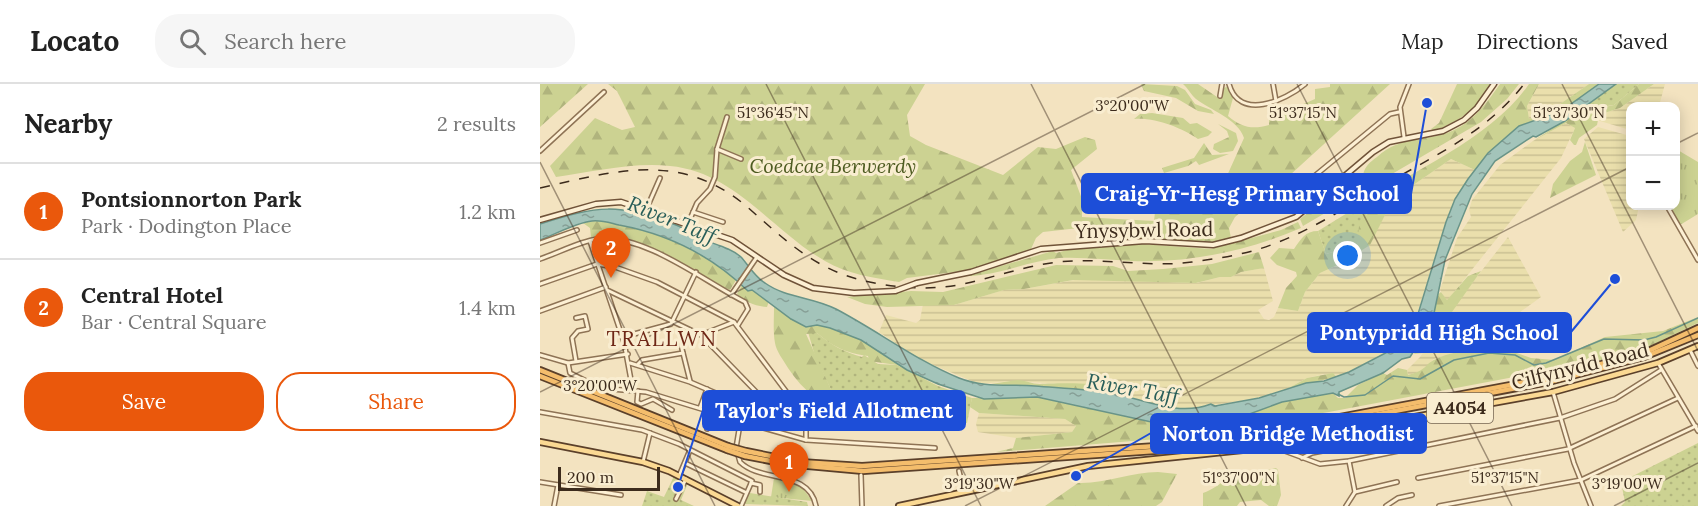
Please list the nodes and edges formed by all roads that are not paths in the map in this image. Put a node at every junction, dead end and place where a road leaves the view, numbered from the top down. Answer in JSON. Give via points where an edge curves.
{"nodes":[{"id":1,"x":1222,"y":84,"type":"edge"},
{"id":2,"x":1229,"y":84,"type":"edge"},
{"id":3,"x":1273,"y":84,"type":"edge"},
{"id":4,"x":1305,"y":84,"type":"edge"},
{"id":5,"x":1409,"y":84,"type":"edge"},
{"id":6,"x":1494,"y":84,"type":"edge"},
{"id":7,"x":603,"y":92,"type":"dead end"},
{"id":8,"x":1220,"y":96,"type":"dead end"},
{"id":9,"x":1276,"y":101,"type":"junction"},
{"id":10,"x":1399,"y":112,"type":"junction"},
{"id":11,"x":727,"y":117,"type":"dead end"},
{"id":12,"x":1404,"y":137,"type":"junction"},
{"id":13,"x":717,"y":149,"type":"junction"},
{"id":14,"x":540,"y":152,"type":"edge"},
{"id":15,"x":741,"y":159,"type":"dead end"},
{"id":16,"x":1318,"y":174,"type":"junction"},
{"id":17,"x":660,"y":178,"type":"dead end"},
{"id":18,"x":1330,"y":188,"type":"junction"},
{"id":19,"x":1314,"y":203,"type":"junction"},
{"id":20,"x":646,"y":210,"type":"junction"},
{"id":21,"x":1669,"y":210,"type":"edge"},
{"id":22,"x":693,"y":212,"type":"junction"},
{"id":23,"x":540,"y":220,"type":"edge"},
{"id":24,"x":723,"y":222,"type":"dead end"},
{"id":25,"x":687,"y":225,"type":"junction"},
{"id":26,"x":578,"y":230,"type":"dead end"},
{"id":27,"x":590,"y":241,"type":"junction"},
{"id":28,"x":540,"y":243,"type":"edge"},
{"id":29,"x":756,"y":258,"type":"junction"},
{"id":30,"x":540,"y":259,"type":"edge"},
{"id":31,"x":1698,"y":260,"type":"edge"},
{"id":32,"x":597,"y":264,"type":"junction"},
{"id":33,"x":696,"y":272,"type":"junction"},
{"id":34,"x":540,"y":284,"type":"edge"},
{"id":35,"x":607,"y":289,"type":"junction"},
{"id":36,"x":731,"y":295,"type":"junction"},
{"id":37,"x":685,"y":296,"type":"junction"},
{"id":38,"x":540,"y":311,"type":"edge"},
{"id":39,"x":576,"y":318,"type":"dead end"},
{"id":40,"x":674,"y":321,"type":"junction"},
{"id":41,"x":736,"y":323,"type":"junction"},
{"id":42,"x":1698,"y":328,"type":"edge"},
{"id":43,"x":701,"y":335,"type":"junction"},
{"id":44,"x":1698,"y":335,"type":"edge"},
{"id":45,"x":623,"y":337,"type":"junction"},
{"id":46,"x":681,"y":345,"type":"dead end"},
{"id":47,"x":1698,"y":346,"type":"edge"},
{"id":48,"x":1690,"y":350,"type":"junction"},
{"id":49,"x":683,"y":353,"type":"junction"},
{"id":50,"x":628,"y":354,"type":"junction"},
{"id":51,"x":540,"y":355,"type":"edge"},
{"id":52,"x":576,"y":362,"type":"junction"},
{"id":53,"x":630,"y":363,"type":"junction"},
{"id":54,"x":1658,"y":363,"type":"junction"},
{"id":55,"x":638,"y":364,"type":"junction"},
{"id":56,"x":569,"y":365,"type":"junction"},
{"id":57,"x":1698,"y":366,"type":"edge"},
{"id":58,"x":540,"y":370,"type":"edge"},
{"id":59,"x":1661,"y":370,"type":"junction"},
{"id":60,"x":540,"y":376,"type":"edge"},
{"id":61,"x":690,"y":382,"type":"junction"},
{"id":62,"x":707,"y":389,"type":"junction"},
{"id":63,"x":633,"y":391,"type":"junction"},
{"id":64,"x":638,"y":392,"type":"junction"},
{"id":65,"x":1553,"y":392,"type":"junction"},
{"id":66,"x":1678,"y":398,"type":"junction"},
{"id":67,"x":766,"y":402,"type":"junction"},
{"id":68,"x":822,"y":407,"type":"dead end"},
{"id":69,"x":700,"y":408,"type":"junction"},
{"id":70,"x":672,"y":410,"type":"dead end"},
{"id":71,"x":540,"y":411,"type":"edge"},
{"id":72,"x":712,"y":412,"type":"junction"},
{"id":73,"x":802,"y":412,"type":"junction"},
{"id":74,"x":762,"y":413,"type":"junction"},
{"id":75,"x":1562,"y":417,"type":"junction"},
{"id":76,"x":806,"y":418,"type":"junction"},
{"id":77,"x":740,"y":424,"type":"junction"},
{"id":78,"x":757,"y":426,"type":"junction"},
{"id":79,"x":1697,"y":428,"type":"edge"},
{"id":80,"x":706,"y":429,"type":"dead end"},
{"id":81,"x":650,"y":433,"type":"junction"},
{"id":82,"x":1405,"y":435,"type":"dead end"},
{"id":83,"x":806,"y":440,"type":"junction"},
{"id":84,"x":540,"y":442,"type":"edge"},
{"id":85,"x":1273,"y":447,"type":"junction"},
{"id":86,"x":727,"y":448,"type":"junction"},
{"id":87,"x":935,"y":448,"type":"dead end"},
{"id":88,"x":1570,"y":449,"type":"junction"},
{"id":89,"x":690,"y":450,"type":"junction"},
{"id":90,"x":745,"y":454,"type":"junction"},
{"id":91,"x":1301,"y":459,"type":"junction"},
{"id":92,"x":1349,"y":460,"type":"junction"},
{"id":93,"x":643,"y":462,"type":"junction"},
{"id":94,"x":685,"y":463,"type":"junction"},
{"id":95,"x":959,"y":471,"type":"dead end"},
{"id":96,"x":861,"y":475,"type":"dead end"},
{"id":97,"x":679,"y":476,"type":"junction"},
{"id":98,"x":1418,"y":478,"type":"dead end"},
{"id":99,"x":686,"y":480,"type":"junction"},
{"id":100,"x":1581,"y":480,"type":"junction"},
{"id":101,"x":540,"y":482,"type":"edge"},
{"id":102,"x":751,"y":482,"type":"junction"},
{"id":103,"x":1397,"y":482,"type":"dead end"},
{"id":104,"x":558,"y":485,"type":"junction"},
{"id":105,"x":760,"y":492,"type":"dead end"},
{"id":106,"x":964,"y":492,"type":"junction"},
{"id":107,"x":1355,"y":492,"type":"junction"},
{"id":108,"x":746,"y":493,"type":"junction"},
{"id":109,"x":621,"y":495,"type":"dead end"},
{"id":110,"x":1412,"y":495,"type":"dead end"},
{"id":111,"x":676,"y":499,"type":"dead end"},
{"id":112,"x":1591,"y":505,"type":"edge"},
{"id":113,"x":554,"y":506,"type":"edge"},
{"id":114,"x":740,"y":506,"type":"edge"},
{"id":115,"x":816,"y":506,"type":"edge"},
{"id":116,"x":862,"y":506,"type":"edge"},
{"id":117,"x":899,"y":506,"type":"edge"},
{"id":118,"x":1346,"y":506,"type":"edge"},
{"id":119,"x":1386,"y":506,"type":"edge"},
{"id":120,"x":1439,"y":506,"type":"edge"}],
"edges":[{"from":1,"to":8,"type":"street"},
{"from":2,"to":9,"type":"street","via":[[1244,103],[1259,106]]},
{"from":3,"to":9,"type":"street"},
{"from":4,"to":9,"type":"street"},
{"from":5,"to":10,"type":"street"},
{"from":6,"to":12,"type":"main road","name":"Ynysybwl Road","via":[[1477,108],[1452,127]]},
{"from":7,"to":14,"type":"street"},
{"from":10,"to":12,"type":"street"},
{"from":10,"to":16,"type":"street","via":[[1390,114]]},
{"from":11,"to":13,"type":"street"},
{"from":12,"to":18,"type":"main road","name":"Ynysybwl Road","via":[[1373,152]]},
{"from":13,"to":15,"type":"street"},
{"from":13,"to":22,"type":"street","via":[[715,177]]},
{"from":16,"to":18,"type":"street"},
{"from":16,"to":19,"type":"street","via":[[1305,188]]},
{"from":17,"to":20,"type":"street"},
{"from":18,"to":19,"type":"main road","name":"Ynysybwl Road"},
{"from":19,"to":29,"type":"main road","name":"Ynysybwl Road","bridge":true,"via":[[1281,224],[1213,245],[1145,241],[1041,249],[895,291],[855,293],[813,288]]},
{"from":20,"to":23,"type":"main road","name":"Ynysybwl Road","via":[[609,202]]},
{"from":20,"to":25,"type":"main road","name":"Ynysybwl Road"},
{"from":21,"to":31,"type":"street"},
{"from":22,"to":24,"type":"street"},
{"from":22,"to":25,"type":"street"},
{"from":25,"to":29,"type":"main road","name":"Ynysybwl Road","via":[[732,240]]},
{"from":26,"to":28,"type":"street"},
{"from":27,"to":30,"type":"street"},
{"from":27,"to":32,"type":"street"},
{"from":27,"to":33,"type":"street","via":[[604,239],[646,248]]},
{"from":29,"to":36,"type":"street"},
{"from":32,"to":34,"type":"street"},
{"from":32,"to":35,"type":"street"},
{"from":32,"to":37,"type":"street","via":[[632,272]]},
{"from":33,"to":36,"type":"street"},
{"from":33,"to":37,"type":"street"},
{"from":35,"to":38,"type":"street"},
{"from":35,"to":40,"type":"street"},
{"from":35,"to":45,"type":"street"},
{"from":36,"to":41,"type":"street","via":[[748,309]]},
{"from":37,"to":40,"type":"street"},
{"from":37,"to":41,"type":"street"},
{"from":39,"to":52,"type":"street","via":[[585,316],[590,328],[578,331],[572,338]]},
{"from":40,"to":43,"type":"street"},
{"from":40,"to":45,"type":"street"},
{"from":41,"to":43,"type":"street"},
{"from":41,"to":73,"type":"street"},
{"from":42,"to":90,"type":"highway","via":[[1644,353],[1547,378],[1201,443],[862,466]]},
{"from":43,"to":67,"type":"street"},
{"from":44,"to":90,"type":"highway","via":[[1644,357],[1549,382],[1198,448],[863,471],[786,465]]},
{"from":45,"to":50,"type":"street"},
{"from":46,"to":49,"type":"street"},
{"from":47,"to":48,"type":"main road","name":"Cilfynydd Road","number":"A4054"},
{"from":48,"to":54,"type":"main road","name":"Cilfynydd Road","number":"A4054"},
{"from":48,"to":57,"type":"street"},
{"from":49,"to":55,"type":"street"},
{"from":49,"to":61,"type":"street"},
{"from":50,"to":52,"type":"street"},
{"from":50,"to":53,"type":"street"},
{"from":51,"to":56,"type":"street"},
{"from":52,"to":56,"type":"street"},
{"from":53,"to":55,"type":"street"},
{"from":53,"to":63,"type":"street"},
{"from":54,"to":59,"type":"street"},
{"from":54,"to":65,"type":"main road","name":"Cilfynydd Road","number":"A4054"},
{"from":55,"to":61,"type":"street"},
{"from":56,"to":63,"type":"street","via":[[570,374],[600,388]]},
{"from":58,"to":86,"type":"highway"},
{"from":59,"to":66,"type":"street"},
{"from":59,"to":75,"type":"street","via":[[1615,399]]},
{"from":60,"to":86,"type":"highway"},
{"from":61,"to":62,"type":"street"},
{"from":62,"to":69,"type":"street"},
{"from":62,"to":74,"type":"street"},
{"from":63,"to":64,"type":"street"},
{"from":64,"to":69,"type":"street"},
{"from":64,"to":70,"type":"street","via":[[637,402],[653,399]]},
{"from":65,"to":75,"type":"street"},
{"from":65,"to":85,"type":"main road","name":"Cilfynydd Road","number":"A4054","via":[[1315,435]]},
{"from":66,"to":79,"type":"street"},
{"from":66,"to":88,"type":"street"},
{"from":67,"to":73,"type":"street"},
{"from":67,"to":74,"type":"street"},
{"from":68,"to":76,"type":"street"},
{"from":69,"to":72,"type":"street"},
{"from":71,"to":81,"type":"street"},
{"from":72,"to":77,"type":"street"},
{"from":72,"to":80,"type":"street"},
{"from":73,"to":76,"type":"street"},
{"from":74,"to":78,"type":"street"},
{"from":75,"to":88,"type":"street"},
{"from":75,"to":92,"type":"street"},
{"from":76,"to":83,"type":"street"},
{"from":77,"to":78,"type":"street"},
{"from":77,"to":115,"type":"street","via":[[736,448],[740,462],[750,469],[798,483],[811,492]]},
{"from":78,"to":83,"type":"street"},
{"from":79,"to":100,"type":"street"},
{"from":81,"to":89,"type":"street"},
{"from":81,"to":93,"type":"street"},
{"from":82,"to":91,"type":"street","via":[[1312,453]]},
{"from":83,"to":87,"type":"street"},
{"from":84,"to":93,"type":"main road"},
{"from":85,"to":91,"type":"street"},
{"from":85,"to":106,"type":"main road","name":"Cilfynydd Road","number":"A4054","via":[[1098,465]]},
{"from":86,"to":90,"type":"highway","bridge":true},
{"from":88,"to":98,"type":"street"},
{"from":88,"to":100,"type":"street"},
{"from":89,"to":94,"type":"street"},
{"from":89,"to":102,"type":"street"},
{"from":91,"to":92,"type":"street","via":[[1320,464]]},
{"from":92,"to":107,"type":"street"},
{"from":93,"to":97,"type":"main road"},
{"from":94,"to":97,"type":"street"},
{"from":94,"to":108,"type":"street"},
{"from":95,"to":106,"type":"street"},
{"from":96,"to":116,"type":"street"},
{"from":97,"to":99,"type":"main road"},
{"from":99,"to":111,"type":"street"},
{"from":99,"to":114,"type":"main road"},
{"from":100,"to":112,"type":"street"},
{"from":100,"to":120,"type":"street"},
{"from":101,"to":104,"type":"street"},
{"from":102,"to":105,"type":"street","via":[[760,483]]},
{"from":102,"to":108,"type":"street"},
{"from":103,"to":107,"type":"street"},
{"from":104,"to":109,"type":"street"},
{"from":104,"to":113,"type":"street"},
{"from":106,"to":117,"type":"main road","number":"A4054"},
{"from":107,"to":118,"type":"street"},
{"from":108,"to":114,"type":"street"},
{"from":110,"to":119,"type":"street"}]}
